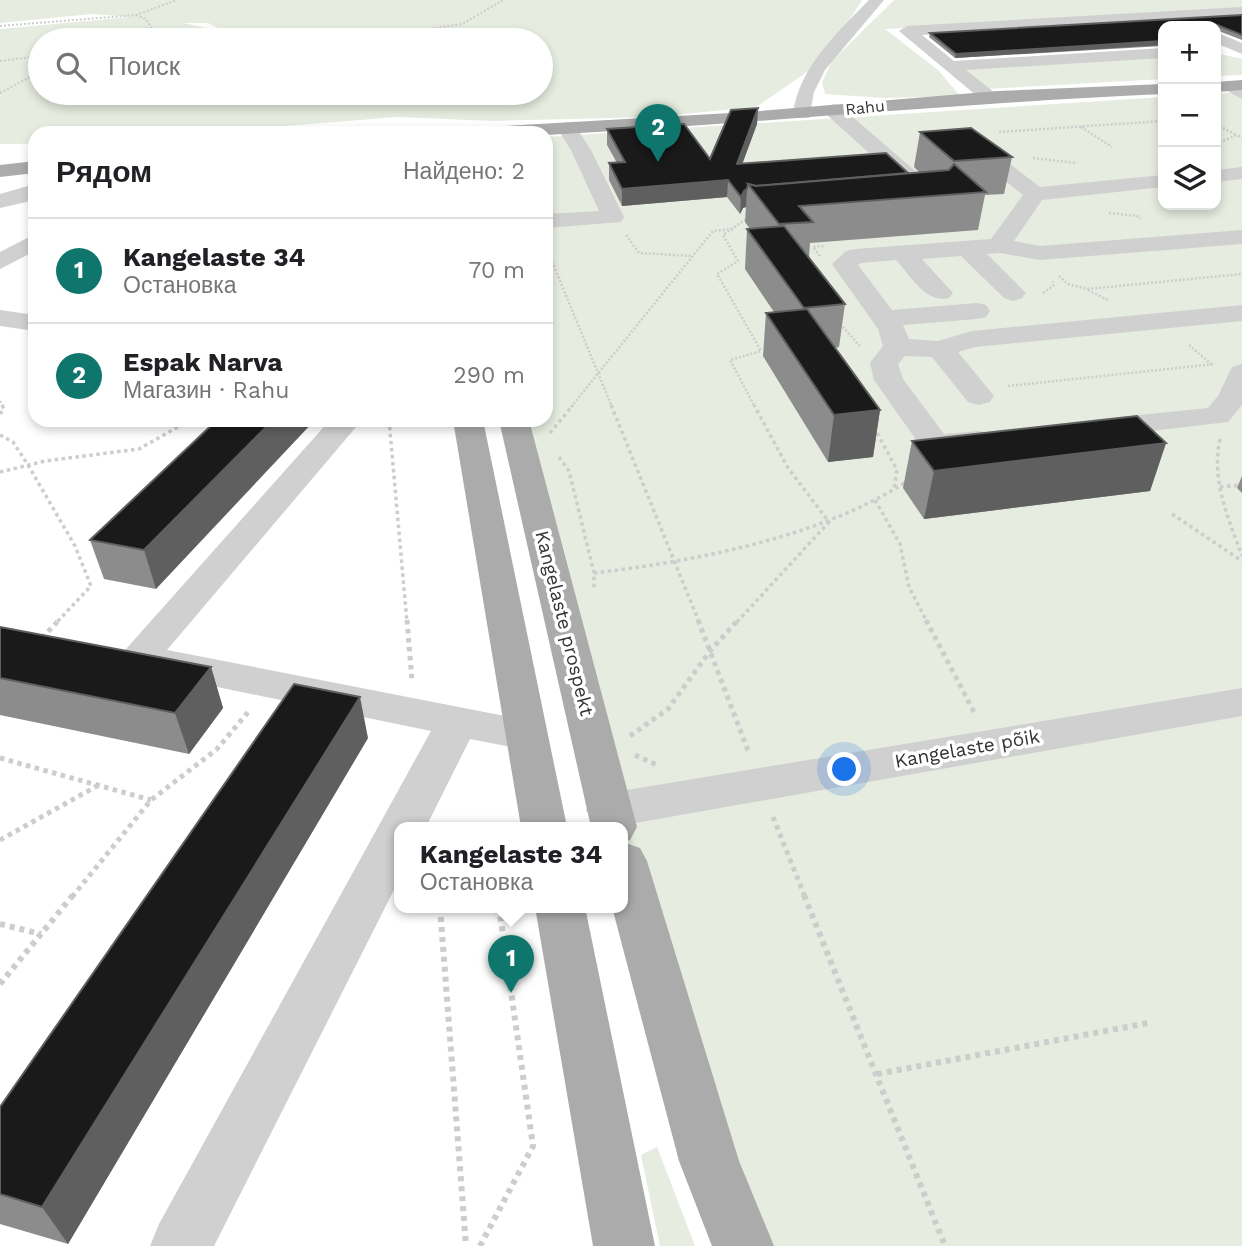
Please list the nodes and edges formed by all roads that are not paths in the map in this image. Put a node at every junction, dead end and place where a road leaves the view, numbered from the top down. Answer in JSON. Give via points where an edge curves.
{"nodes":[{"id":1,"x":877,"y":0,"type":"edge"},
{"id":2,"x":1242,"y":12,"type":"edge"},
{"id":3,"x":1170,"y":16,"type":"junction"},
{"id":4,"x":1181,"y":21,"type":"edge"},
{"id":5,"x":1242,"y":29,"type":"edge"},
{"id":6,"x":1221,"y":30,"type":"edge"},
{"id":7,"x":1221,"y":39,"type":"edge"},
{"id":8,"x":955,"y":46,"type":"edge"},
{"id":9,"x":927,"y":47,"type":"junction"},
{"id":10,"x":1242,"y":49,"type":"edge"},
{"id":11,"x":1221,"y":50,"type":"edge"},
{"id":12,"x":1158,"y":53,"type":"edge"},
{"id":13,"x":950,"y":66,"type":"junction"},
{"id":14,"x":1158,"y":89,"type":"edge"},
{"id":15,"x":989,"y":97,"type":"junction"},
{"id":16,"x":833,"y":110,"type":"junction"},
{"id":17,"x":802,"y":114,"type":"junction"},
{"id":18,"x":557,"y":131,"type":"edge"},
{"id":19,"x":953,"y":134,"type":"edge"},
{"id":20,"x":28,"y":168,"type":"edge"},
{"id":21,"x":0,"y":171,"type":"edge"},
{"id":22,"x":1242,"y":173,"type":"edge"},
{"id":23,"x":1221,"y":175,"type":"edge"},
{"id":24,"x":1158,"y":182,"type":"edge"},
{"id":25,"x":1035,"y":194,"type":"junction"},
{"id":26,"x":28,"y":195,"type":"edge"},
{"id":27,"x":0,"y":201,"type":"edge"},
{"id":28,"x":908,"y":202,"type":"edge"},
{"id":29,"x":553,"y":221,"type":"edge"},
{"id":30,"x":1242,"y":237,"type":"edge"},
{"id":31,"x":28,"y":245,"type":"edge"},
{"id":32,"x":1000,"y":246,"type":"junction"},
{"id":33,"x":967,"y":248,"type":"junction"},
{"id":34,"x":903,"y":253,"type":"junction"},
{"id":35,"x":0,"y":262,"type":"edge"},
{"id":36,"x":940,"y":293,"type":"dead end"},
{"id":37,"x":1013,"y":293,"type":"dead end"},
{"id":38,"x":977,"y":311,"type":"dead end"},
{"id":39,"x":1242,"y":313,"type":"edge"},
{"id":40,"x":0,"y":317,"type":"edge"},
{"id":41,"x":885,"y":319,"type":"junction"},
{"id":42,"x":28,"y":322,"type":"edge"},
{"id":43,"x":940,"y":349,"type":"junction"},
{"id":44,"x":891,"y":355,"type":"junction"},
{"id":45,"x":979,"y":396,"type":"dead end"},
{"id":46,"x":1233,"y":397,"type":"edge"},
{"id":47,"x":340,"y":427,"type":"edge"},
{"id":48,"x":469,"y":427,"type":"edge"},
{"id":49,"x":530,"y":429,"type":"edge"},
{"id":50,"x":1069,"y":431,"type":"edge"},
{"id":51,"x":1002,"y":438,"type":"edge"},
{"id":52,"x":41,"y":639,"type":"edge"},
{"id":53,"x":138,"y":658,"type":"junction"},
{"id":54,"x":1242,"y":702,"type":"edge"},
{"id":55,"x":458,"y":721,"type":"junction"},
{"id":56,"x":526,"y":734,"type":"junction"},
{"id":57,"x":612,"y":818,"type":"edge"},
{"id":58,"x":406,"y":822,"type":"edge"},
{"id":59,"x":543,"y":822,"type":"edge"},
{"id":60,"x":394,"y":843,"type":"edge"},
{"id":61,"x":628,"y":878,"type":"edge"},
{"id":62,"x":537,"y":913,"type":"edge"},
{"id":63,"x":181,"y":1246,"type":"edge"},
{"id":64,"x":624,"y":1246,"type":"edge"},
{"id":65,"x":743,"y":1246,"type":"edge"}],
"edges":[{"from":1,"to":17,"type":"street","via":[[817,72],[805,91]]},
{"from":2,"to":3,"type":"street"},
{"from":3,"to":4,"type":"street"},
{"from":3,"to":9,"type":"street","via":[[907,31]]},
{"from":5,"to":6,"type":"street"},
{"from":7,"to":10,"type":"street"},
{"from":8,"to":9,"type":"street"},
{"from":9,"to":13,"type":"street"},
{"from":10,"to":11,"type":"street"},
{"from":12,"to":13,"type":"street"},
{"from":13,"to":15,"type":"street"},
{"from":14,"to":15,"type":"main road","name":"Rahu"},
{"from":15,"to":16,"type":"main road","name":"Rahu"},
{"from":16,"to":17,"type":"main road","name":"Rahu"},
{"from":16,"to":28,"type":"street","via":[[934,200]]},
{"from":17,"to":18,"type":"main road","name":"Rahu"},
{"from":18,"to":29,"type":"street","via":[[581,150],[613,217]]},
{"from":19,"to":25,"type":"street"},
{"from":20,"to":21,"type":"main road"},
{"from":22,"to":23,"type":"street"},
{"from":24,"to":25,"type":"street"},
{"from":25,"to":32,"type":"street"},
{"from":26,"to":27,"type":"street"},
{"from":30,"to":32,"type":"street","via":[[1041,261]]},
{"from":31,"to":35,"type":"street"},
{"from":32,"to":33,"type":"street"},
{"from":33,"to":34,"type":"street"},
{"from":33,"to":37,"type":"street"},
{"from":34,"to":36,"type":"street"},
{"from":34,"to":41,"type":"street","via":[[855,256],[844,264]]},
{"from":38,"to":41,"type":"street"},
{"from":39,"to":43,"type":"street","via":[[972,339]]},
{"from":40,"to":42,"type":"street"},
{"from":41,"to":44,"type":"street","via":[[892,329]]},
{"from":43,"to":44,"type":"street"},
{"from":43,"to":45,"type":"street"},
{"from":44,"to":51,"type":"street","via":[[889,380],[935,444]]},
{"from":46,"to":50,"type":"street"},
{"from":47,"to":53,"type":"street"},
{"from":48,"to":56,"type":"main road"},
{"from":49,"to":57,"type":"main road","name":"Kangelaste prospekt"},
{"from":52,"to":53,"type":"street"},
{"from":53,"to":55,"type":"street"},
{"from":54,"to":57,"type":"street","name":"Kangelaste põik","via":[[760,784]]},
{"from":55,"to":56,"type":"street"},
{"from":55,"to":58,"type":"street"},
{"from":56,"to":59,"type":"main road"},
{"from":60,"to":63,"type":"street"},
{"from":61,"to":65,"type":"main road","via":[[709,1161]]},
{"from":62,"to":64,"type":"main road"}]}
